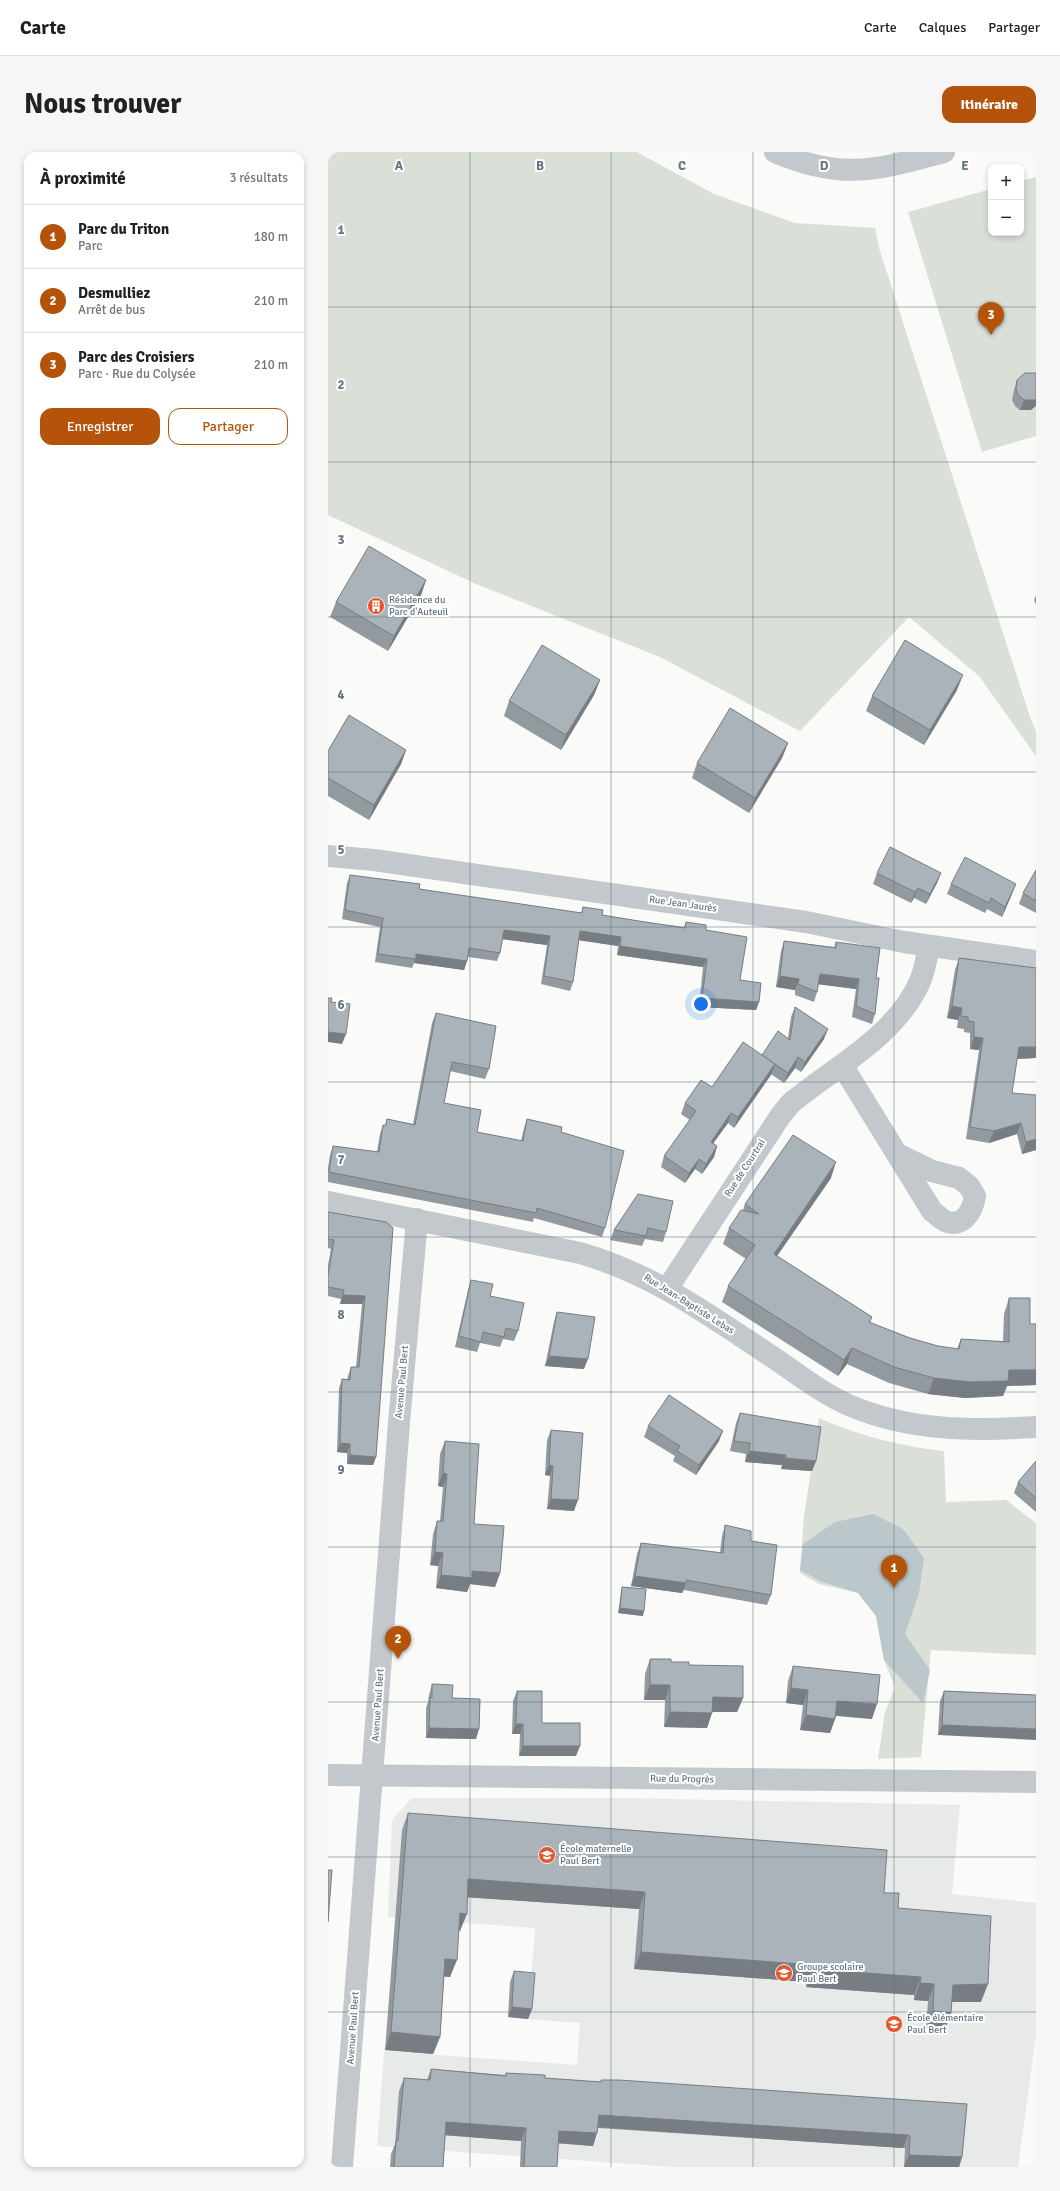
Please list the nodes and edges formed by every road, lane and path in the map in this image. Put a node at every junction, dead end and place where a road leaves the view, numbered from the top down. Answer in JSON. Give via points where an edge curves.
{"nodes":[{"id":1,"x":775,"y":152,"type":"edge"},
{"id":2,"x":944,"y":152,"type":"edge"},
{"id":3,"x":328,"y":856,"type":"edge"},
{"id":4,"x":929,"y":946,"type":"junction"},
{"id":5,"x":1036,"y":961,"type":"edge"},
{"id":6,"x":842,"y":1065,"type":"junction"},
{"id":7,"x":897,"y":1154,"type":"dead end"},
{"id":8,"x":328,"y":1202,"type":"edge"},
{"id":9,"x":417,"y":1219,"type":"junction"},
{"id":10,"x":668,"y":1289,"type":"junction"},
{"id":11,"x":1036,"y":1427,"type":"edge"},
{"id":12,"x":372,"y":1775,"type":"junction"},
{"id":13,"x":328,"y":1776,"type":"edge"},
{"id":14,"x":1036,"y":1782,"type":"edge"},
{"id":15,"x":342,"y":2167,"type":"edge"}],
"edges":[{"from":1,"to":2,"type":"street","via":[[812,166],[859,170],[881,168]]},
{"from":3,"to":4,"type":"street","name":"Rue Jean Jaurès","via":[[374,860],[806,922]]},
{"from":4,"to":5,"type":"street","name":"Rue Jean Jaurès"},
{"from":4,"to":6,"type":"street","name":"Rue de Courtrai","via":[[921,978],[906,1004],[878,1036]]},
{"from":6,"to":7,"type":"street"},
{"from":6,"to":10,"type":"street","name":"Rue de Courtrai","via":[[791,1103],[780,1116]]},
{"from":8,"to":9,"type":"street","name":"Rue Jean-Baptiste Lebas"},
{"from":9,"to":10,"type":"street","name":"Rue Jean-Baptiste Lebas","via":[[580,1253],[636,1272]]},
{"from":9,"to":12,"type":"street","name":"Avenue Paul Bert"},
{"from":10,"to":11,"type":"street","name":"Rue Jean-Baptiste Lebas","via":[[822,1391],[858,1409],[910,1423],[946,1429]]},
{"from":12,"to":13,"type":"street","name":"Rue du Progrès"},
{"from":12,"to":14,"type":"street","name":"Rue du Progrès"},
{"from":12,"to":15,"type":"street","name":"Avenue Paul Bert"}]}
